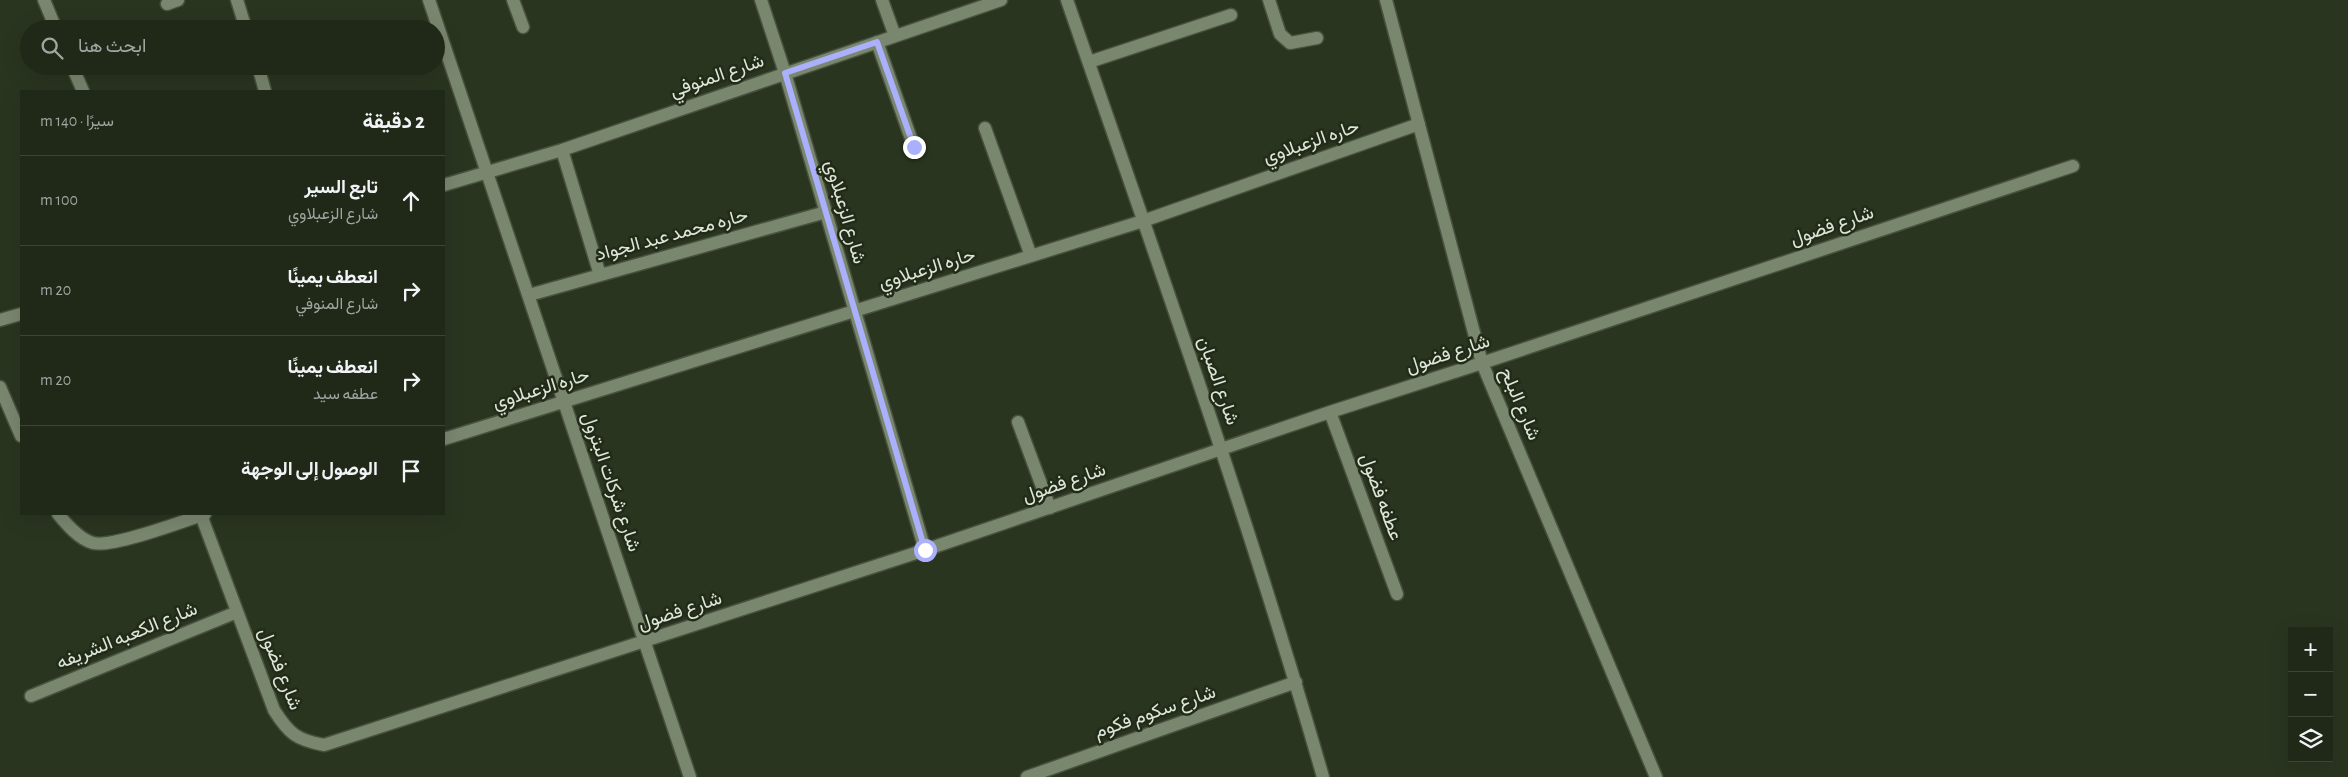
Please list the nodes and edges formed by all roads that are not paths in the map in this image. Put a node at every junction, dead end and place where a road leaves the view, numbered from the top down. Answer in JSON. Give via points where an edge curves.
{"nodes":[{"id":1,"x":44,"y":0,"type":"edge"},
{"id":2,"x":238,"y":0,"type":"edge"},
{"id":3,"x":429,"y":0,"type":"edge"},
{"id":4,"x":513,"y":0,"type":"edge"},
{"id":5,"x":761,"y":0,"type":"edge"},
{"id":6,"x":882,"y":0,"type":"edge"},
{"id":7,"x":1001,"y":0,"type":"edge"},
{"id":8,"x":1067,"y":0,"type":"edge"},
{"id":9,"x":1269,"y":0,"type":"edge"},
{"id":10,"x":1386,"y":0,"type":"edge"},
{"id":11,"x":979,"y":3,"type":"edge"},
{"id":12,"x":1231,"y":15,"type":"dead end"},
{"id":13,"x":52,"y":20,"type":"edge"},
{"id":14,"x":244,"y":20,"type":"edge"},
{"id":15,"x":436,"y":20,"type":"edge"},
{"id":16,"x":523,"y":27,"type":"dead end"},
{"id":17,"x":894,"y":36,"type":"junction"},
{"id":18,"x":1317,"y":38,"type":"dead end"},
{"id":19,"x":877,"y":42,"type":"junction"},
{"id":20,"x":445,"y":47,"type":"edge"},
{"id":21,"x":1089,"y":62,"type":"junction"},
{"id":22,"x":785,"y":73,"type":"junction"},
{"id":23,"x":76,"y":75,"type":"edge"},
{"id":24,"x":261,"y":75,"type":"edge"},
{"id":25,"x":83,"y":90,"type":"edge"},
{"id":26,"x":266,"y":90,"type":"edge"},
{"id":27,"x":1419,"y":124,"type":"junction"},
{"id":28,"x":985,"y":128,"type":"dead end"},
{"id":29,"x":914,"y":147,"type":"dead end"},
{"id":30,"x":562,"y":150,"type":"junction"},
{"id":31,"x":2073,"y":166,"type":"dead end"},
{"id":32,"x":487,"y":172,"type":"junction"},
{"id":33,"x":445,"y":185,"type":"edge"},
{"id":34,"x":826,"y":212,"type":"junction"},
{"id":35,"x":1144,"y":221,"type":"junction"},
{"id":36,"x":1031,"y":256,"type":"junction"},
{"id":37,"x":600,"y":275,"type":"junction"},
{"id":38,"x":528,"y":295,"type":"junction"},
{"id":39,"x":855,"y":311,"type":"junction"},
{"id":40,"x":20,"y":314,"type":"edge"},
{"id":41,"x":0,"y":320,"type":"edge"},
{"id":42,"x":1482,"y":363,"type":"junction"},
{"id":43,"x":0,"y":387,"type":"edge"},
{"id":44,"x":564,"y":402,"type":"junction"},
{"id":45,"x":1330,"y":412,"type":"junction"},
{"id":46,"x":1018,"y":422,"type":"dead end"},
{"id":47,"x":20,"y":434,"type":"edge"},
{"id":48,"x":445,"y":440,"type":"edge"},
{"id":49,"x":1222,"y":449,"type":"junction"},
{"id":50,"x":1050,"y":508,"type":"junction"},
{"id":51,"x":59,"y":515,"type":"edge"},
{"id":52,"x":200,"y":515,"type":"edge"},
{"id":53,"x":203,"y":515,"type":"edge"},
{"id":54,"x":925,"y":550,"type":"junction"},
{"id":55,"x":1397,"y":594,"type":"dead end"},
{"id":56,"x":237,"y":612,"type":"junction"},
{"id":57,"x":645,"y":642,"type":"junction"},
{"id":58,"x":1296,"y":682,"type":"junction"},
{"id":59,"x":31,"y":696,"type":"dead end"},
{"id":60,"x":690,"y":777,"type":"edge"},
{"id":61,"x":1027,"y":777,"type":"edge"},
{"id":62,"x":1323,"y":777,"type":"edge"},
{"id":63,"x":1656,"y":777,"type":"edge"}],
"edges":[{"from":1,"to":13,"type":"street"},
{"from":2,"to":14,"type":"street"},
{"from":3,"to":15,"type":"street","name":"شارع شركات البترول"},
{"from":4,"to":16,"type":"street"},
{"from":5,"to":22,"type":"street","name":"شارع الزعبلاوي"},
{"from":6,"to":17,"type":"street"},
{"from":7,"to":11,"type":"street","name":"شارع المنوفي"},
{"from":8,"to":21,"type":"street","name":"شارع الصبان"},
{"from":9,"to":18,"type":"street","via":[[1284,39],[1290,43]]},
{"from":10,"to":27,"type":"street","name":"شارع البلح"},
{"from":11,"to":17,"type":"street","name":"شارع المنوفي"},
{"from":12,"to":21,"type":"street"},
{"from":17,"to":19,"type":"street","name":"شارع المنوفي"},
{"from":19,"to":22,"type":"street","name":"شارع المنوفي"},
{"from":19,"to":29,"type":"street"},
{"from":20,"to":32,"type":"street","name":"شارع شركات البترول"},
{"from":21,"to":35,"type":"street","name":"شارع الصبان"},
{"from":22,"to":30,"type":"street","name":"شارع المنوفي"},
{"from":22,"to":34,"type":"street","name":"شارع الزعبلاوي"},
{"from":23,"to":25,"type":"street"},
{"from":24,"to":26,"type":"street"},
{"from":27,"to":35,"type":"street","name":"حاره الزعبلاوي"},
{"from":27,"to":42,"type":"street","name":"شارع البلح"},
{"from":28,"to":36,"type":"street"},
{"from":30,"to":32,"type":"street","name":"شارع المنوفي"},
{"from":30,"to":37,"type":"street"},
{"from":31,"to":42,"type":"street","name":"شارع فضول"},
{"from":32,"to":33,"type":"street","name":"شارع المنوفي"},
{"from":32,"to":38,"type":"street","name":"شارع شركات البترول"},
{"from":34,"to":37,"type":"street","name":"حاره محمد عبد الجواد"},
{"from":34,"to":39,"type":"street","name":"شارع الزعبلاوي"},
{"from":35,"to":36,"type":"street","name":"حاره الزعبلاوي"},
{"from":35,"to":49,"type":"street","name":"شارع الصبان"},
{"from":36,"to":39,"type":"street","name":"حاره الزعبلاوي"},
{"from":37,"to":38,"type":"street","name":"حاره محمد عبد الجواد"},
{"from":38,"to":44,"type":"street","name":"شارع شركات البترول"},
{"from":39,"to":44,"type":"street","name":"حاره الزعبلاوي"},
{"from":39,"to":54,"type":"street","name":"شارع الزعبلاوي"},
{"from":40,"to":41,"type":"street"},
{"from":42,"to":45,"type":"street","name":"شارع فضول"},
{"from":42,"to":63,"type":"street","name":"شارع البلح"},
{"from":43,"to":47,"type":"street"},
{"from":44,"to":48,"type":"street","name":"حاره الزعبلاوي"},
{"from":44,"to":57,"type":"street","name":"شارع شركات البترول"},
{"from":45,"to":49,"type":"street","name":"شارع فضول"},
{"from":45,"to":55,"type":"street","name":"عطفه فضول"},
{"from":46,"to":50,"type":"street"},
{"from":49,"to":50,"type":"street","name":"شارع فضول"},
{"from":49,"to":58,"type":"street","name":"شارع الصبان"},
{"from":50,"to":54,"type":"street","name":"شارع فضول"},
{"from":51,"to":52,"type":"street","via":[[81,536],[94,543],[115,541]]},
{"from":53,"to":56,"type":"street","name":"شارع فضول"},
{"from":54,"to":57,"type":"street","name":"شارع فضول"},
{"from":56,"to":57,"type":"street","name":"شارع فضول","via":[[274,710],[285,728],[303,741],[324,745]]},
{"from":56,"to":59,"type":"street","name":"شارع الكعبه الشريفه"},
{"from":57,"to":60,"type":"street","name":"شارع شركات البترول"},
{"from":58,"to":61,"type":"street","name":"شارع سكوم فكوم"},
{"from":58,"to":62,"type":"street","name":"شارع الصبان"}]}
